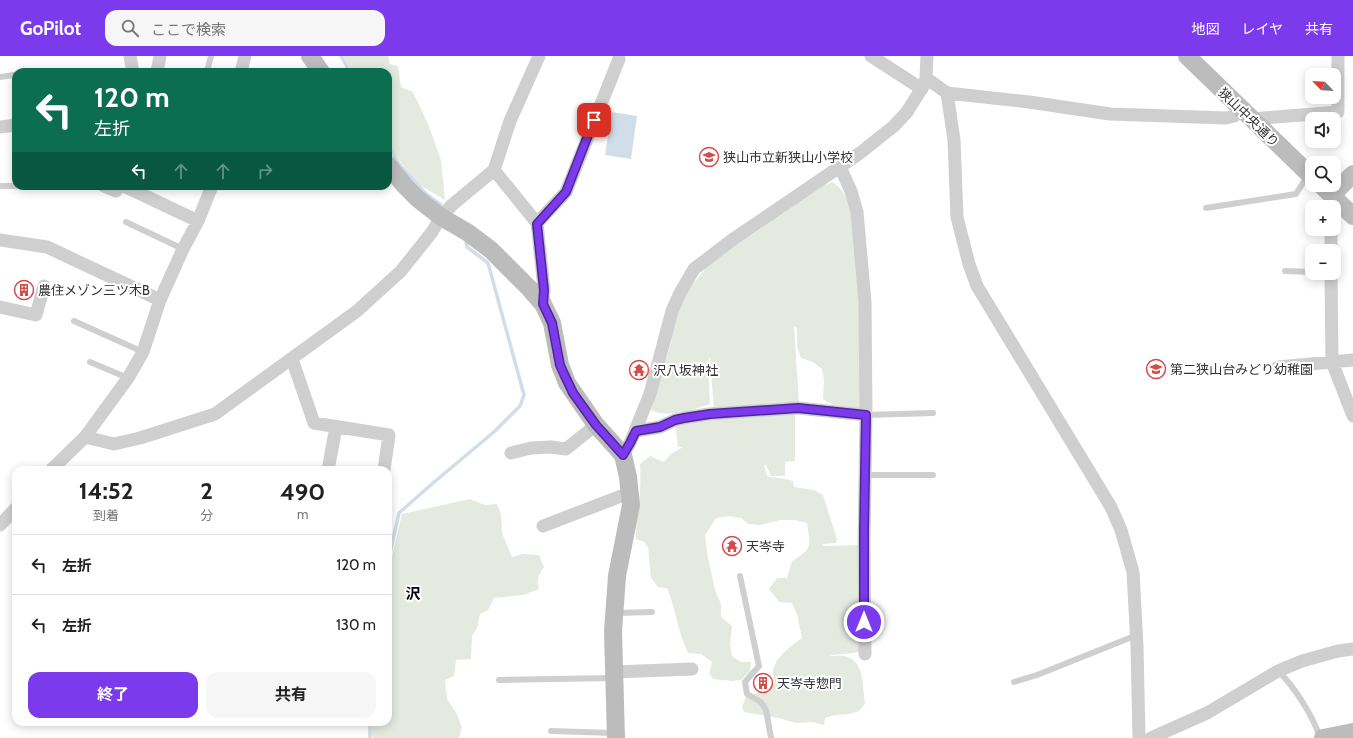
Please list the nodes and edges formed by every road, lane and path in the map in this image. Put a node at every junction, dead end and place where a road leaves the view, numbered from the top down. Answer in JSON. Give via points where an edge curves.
{"nodes":[{"id":1,"x":130,"y":56,"type":"edge"},
{"id":2,"x":160,"y":56,"type":"edge"},
{"id":3,"x":211,"y":56,"type":"edge"},
{"id":4,"x":245,"y":56,"type":"edge"},
{"id":5,"x":310,"y":56,"type":"edge"},
{"id":6,"x":539,"y":56,"type":"edge"},
{"id":7,"x":871,"y":56,"type":"edge"},
{"id":8,"x":927,"y":56,"type":"edge"},
{"id":9,"x":1187,"y":56,"type":"edge"},
{"id":10,"x":1338,"y":56,"type":"edge"},
{"id":11,"x":620,"y":59,"type":"dead end"},
{"id":12,"x":132,"y":68,"type":"edge"},
{"id":13,"x":158,"y":68,"type":"edge"},
{"id":14,"x":208,"y":68,"type":"edge"},
{"id":15,"x":242,"y":68,"type":"edge"},
{"id":16,"x":318,"y":68,"type":"edge"},
{"id":17,"x":12,"y":75,"type":"edge"},
{"id":18,"x":0,"y":77,"type":"edge"},
{"id":19,"x":924,"y":84,"type":"junction"},
{"id":20,"x":946,"y":93,"type":"junction"},
{"id":21,"x":1247,"y":115,"type":"junction"},
{"id":22,"x":12,"y":126,"type":"edge"},
{"id":23,"x":0,"y":127,"type":"edge"},
{"id":24,"x":840,"y":166,"type":"junction"},
{"id":25,"x":392,"y":170,"type":"edge"},
{"id":26,"x":494,"y":170,"type":"junction"},
{"id":27,"x":1305,"y":172,"type":"edge"},
{"id":28,"x":1353,"y":174,"type":"edge"},
{"id":29,"x":1341,"y":179,"type":"edge"},
{"id":30,"x":0,"y":186,"type":"edge"},
{"id":31,"x":12,"y":186,"type":"edge"},
{"id":32,"x":133,"y":190,"type":"edge"},
{"id":33,"x":210,"y":190,"type":"edge"},
{"id":34,"x":1305,"y":192,"type":"edge"},
{"id":35,"x":1326,"y":192,"type":"edge"},
{"id":36,"x":1206,"y":208,"type":"dead end"},
{"id":37,"x":1353,"y":216,"type":"edge"},
{"id":38,"x":441,"y":217,"type":"junction"},
{"id":39,"x":198,"y":220,"type":"junction"},
{"id":40,"x":126,"y":222,"type":"dead end"},
{"id":41,"x":537,"y":224,"type":"junction"},
{"id":42,"x":0,"y":240,"type":"edge"},
{"id":43,"x":183,"y":249,"type":"junction"},
{"id":44,"x":1285,"y":271,"type":"dead end"},
{"id":45,"x":1305,"y":272,"type":"edge"},
{"id":46,"x":1331,"y":280,"type":"edge"},
{"id":47,"x":44,"y":286,"type":"dead end"},
{"id":48,"x":160,"y":300,"type":"junction"},
{"id":49,"x":543,"y":304,"type":"junction"},
{"id":50,"x":0,"y":307,"type":"edge"},
{"id":51,"x":74,"y":321,"type":"dead end"},
{"id":52,"x":143,"y":352,"type":"junction"},
{"id":53,"x":292,"y":359,"type":"junction"},
{"id":54,"x":1353,"y":360,"type":"edge"},
{"id":55,"x":90,"y":362,"type":"dead end"},
{"id":56,"x":1332,"y":362,"type":"junction"},
{"id":57,"x":1278,"y":367,"type":"dead end"},
{"id":58,"x":128,"y":378,"type":"junction"},
{"id":59,"x":933,"y":413,"type":"dead end"},
{"id":60,"x":866,"y":415,"type":"junction"},
{"id":61,"x":1353,"y":416,"type":"edge"},
{"id":62,"x":596,"y":425,"type":"junction"},
{"id":63,"x":336,"y":427,"type":"junction"},
{"id":64,"x":636,"y":431,"type":"junction"},
{"id":65,"x":85,"y":438,"type":"junction"},
{"id":66,"x":511,"y":453,"type":"dead end"},
{"id":67,"x":623,"y":455,"type":"junction"},
{"id":68,"x":55,"y":466,"type":"edge"},
{"id":69,"x":329,"y":466,"type":"edge"},
{"id":70,"x":385,"y":466,"type":"edge"},
{"id":71,"x":865,"y":474,"type":"junction"},
{"id":72,"x":933,"y":475,"type":"dead end"},
{"id":73,"x":630,"y":493,"type":"junction"},
{"id":74,"x":12,"y":512,"type":"edge"},
{"id":75,"x":0,"y":526,"type":"edge"},
{"id":76,"x":543,"y":526,"type":"dead end"},
{"id":77,"x":740,"y":576,"type":"dead end"},
{"id":78,"x":652,"y":612,"type":"dead end"},
{"id":79,"x":614,"y":613,"type":"junction"},
{"id":80,"x":1137,"y":635,"type":"junction"},
{"id":81,"x":1353,"y":649,"type":"edge"},
{"id":82,"x":865,"y":654,"type":"dead end"},
{"id":83,"x":692,"y":669,"type":"dead end"},
{"id":84,"x":1278,"y":671,"type":"junction"},
{"id":85,"x":615,"y":675,"type":"junction"},
{"id":86,"x":499,"y":680,"type":"dead end"},
{"id":87,"x":1014,"y":682,"type":"dead end"},
{"id":88,"x":551,"y":730,"type":"dead end"},
{"id":89,"x":1353,"y":732,"type":"edge"},
{"id":90,"x":616,"y":735,"type":"edge"},
{"id":91,"x":771,"y":738,"type":"edge"},
{"id":92,"x":1140,"y":738,"type":"edge"},
{"id":93,"x":1151,"y":738,"type":"edge"},
{"id":94,"x":1321,"y":738,"type":"edge"}],
"edges":[{"from":1,"to":12,"type":"street"},
{"from":2,"to":13,"type":"street"},
{"from":3,"to":14,"type":"lane"},
{"from":4,"to":15,"type":"street"},
{"from":5,"to":16,"type":"street"},
{"from":6,"to":26,"type":"street","via":[[510,121]]},
{"from":7,"to":19,"type":"street"},
{"from":8,"to":19,"type":"street"},
{"from":9,"to":21,"type":"street","name":"狭山中央通り"},
{"from":10,"to":21,"type":"street","via":[[1338,112]]},
{"from":11,"to":41,"type":"street","via":[[566,192]]},
{"from":17,"to":18,"type":"lane"},
{"from":19,"to":20,"type":"street"},
{"from":19,"to":24,"type":"street","via":[[907,112],[894,126]]},
{"from":20,"to":21,"type":"street","via":[[1110,114],[1226,118]]},
{"from":20,"to":80,"type":"street","via":[[954,140],[957,217],[969,264],[977,286],[1111,507],[1133,569]]},
{"from":21,"to":27,"type":"street","name":"狭山中央通り"},
{"from":22,"to":23,"type":"street"},
{"from":24,"to":60,"type":"street","via":[[857,212],[865,302]]},
{"from":24,"to":64,"type":"street","via":[[694,269],[672,311],[650,394]]},
{"from":25,"to":38,"type":"street","via":[[418,199]]},
{"from":26,"to":38,"type":"street"},
{"from":26,"to":41,"type":"street"},
{"from":28,"to":29,"type":"street"},
{"from":30,"to":31,"type":"lane"},
{"from":32,"to":39,"type":"street"},
{"from":33,"to":39,"type":"street"},
{"from":34,"to":36,"type":"lane"},
{"from":35,"to":37,"type":"street","name":"狭山中央通り"},
{"from":38,"to":49,"type":"street","via":[[468,232],[491,250]]},
{"from":38,"to":53,"type":"street","via":[[401,271],[357,311]]},
{"from":39,"to":43,"type":"street"},
{"from":40,"to":43,"type":"lane"},
{"from":41,"to":49,"type":"street","via":[[544,290]]},
{"from":42,"to":48,"type":"street","via":[[47,248]]},
{"from":43,"to":48,"type":"street"},
{"from":44,"to":45,"type":"lane"},
{"from":46,"to":56,"type":"street"},
{"from":47,"to":50,"type":"street","via":[[36,315]]},
{"from":48,"to":52,"type":"street"},
{"from":49,"to":62,"type":"street","via":[[552,323],[560,365],[567,383]]},
{"from":51,"to":52,"type":"lane"},
{"from":52,"to":58,"type":"street"},
{"from":53,"to":63,"type":"street","via":[[314,423]]},
{"from":53,"to":65,"type":"street","via":[[215,414],[114,444]]},
{"from":54,"to":56,"type":"street"},
{"from":55,"to":58,"type":"lane"},
{"from":56,"to":57,"type":"street"},
{"from":56,"to":61,"type":"street"},
{"from":58,"to":65,"type":"street"},
{"from":59,"to":60,"type":"lane"},
{"from":60,"to":64,"type":"street","via":[[798,408],[710,414]]},
{"from":60,"to":71,"type":"street"},
{"from":62,"to":66,"type":"street","via":[[566,449],[531,448]]},
{"from":62,"to":67,"type":"street"},
{"from":63,"to":69,"type":"street"},
{"from":63,"to":70,"type":"street","via":[[389,436]]},
{"from":64,"to":67,"type":"street"},
{"from":65,"to":68,"type":"street"},
{"from":67,"to":73,"type":"street"},
{"from":71,"to":72,"type":"lane"},
{"from":71,"to":82,"type":"street"},
{"from":73,"to":76,"type":"street"},
{"from":73,"to":79,"type":"street","via":[[631,506]]},
{"from":74,"to":75,"type":"street"},
{"from":77,"to":91,"type":"lane","via":[[759,666],[745,682],[747,694],[761,702],[766,710]]},
{"from":78,"to":79,"type":"lane"},
{"from":79,"to":85,"type":"street"},
{"from":80,"to":87,"type":"lane"},
{"from":80,"to":92,"type":"street"},
{"from":81,"to":84,"type":"street","via":[[1302,661]]},
{"from":83,"to":85,"type":"street"},
{"from":84,"to":93,"type":"street","via":[[1207,713]]},
{"from":84,"to":94,"type":"lane","via":[[1301,699]]},
{"from":85,"to":86,"type":"lane"},
{"from":85,"to":90,"type":"street"},
{"from":88,"to":90,"type":"lane"},
{"from":89,"to":94,"type":"street"}]}
